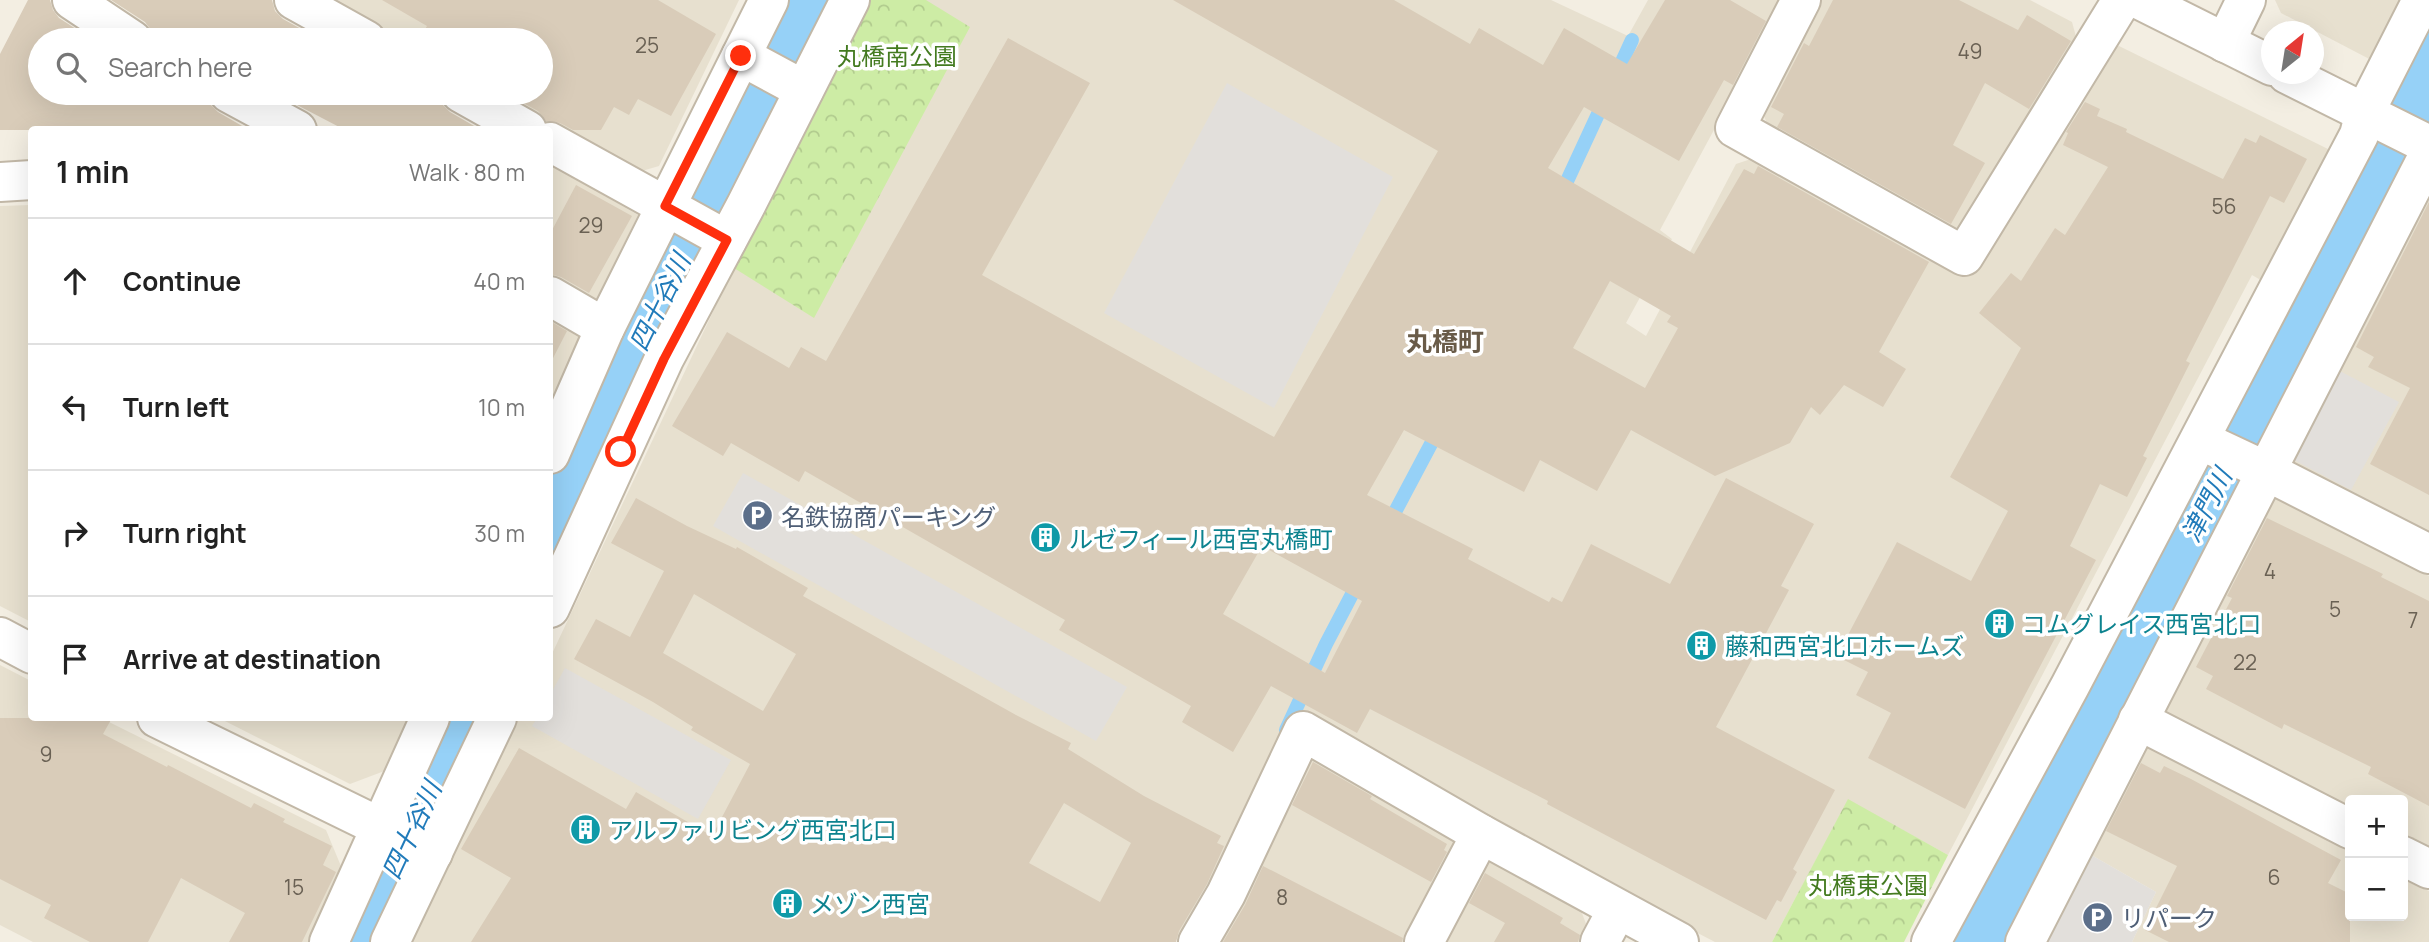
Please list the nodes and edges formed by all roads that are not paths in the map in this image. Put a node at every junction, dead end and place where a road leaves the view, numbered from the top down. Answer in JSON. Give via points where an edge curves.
{"nodes":[{"id":1,"x":72,"y":0,"type":"edge"},
{"id":2,"x":294,"y":0,"type":"edge"},
{"id":3,"x":769,"y":0,"type":"edge"},
{"id":4,"x":850,"y":0,"type":"edge"},
{"id":5,"x":1801,"y":0,"type":"edge"},
{"id":6,"x":2122,"y":0,"type":"edge"},
{"id":7,"x":2140,"y":0,"type":"edge"},
{"id":8,"x":2246,"y":0,"type":"edge"},
{"id":9,"x":2423,"y":0,"type":"edge"},
{"id":10,"x":114,"y":28,"type":"edge"},
{"id":11,"x":344,"y":28,"type":"edge"},
{"id":12,"x":2225,"y":43,"type":"junction"},
{"id":13,"x":2261,"y":61,"type":"edge"},
{"id":14,"x":773,"y":74,"type":"junction"},
{"id":15,"x":2308,"y":84,"type":"edge"},
{"id":16,"x":251,"y":105,"type":"edge"},
{"id":17,"x":482,"y":105,"type":"edge"},
{"id":18,"x":2370,"y":114,"type":"junction"},
{"id":19,"x":290,"y":126,"type":"edge"},
{"id":20,"x":520,"y":126,"type":"edge"},
{"id":21,"x":553,"y":144,"type":"edge"},
{"id":22,"x":2426,"y":146,"type":"edge"},
{"id":23,"x":28,"y":180,"type":"edge"},
{"id":24,"x":0,"y":182,"type":"edge"},
{"id":25,"x":673,"y":211,"type":"junction"},
{"id":26,"x":721,"y":238,"type":"junction"},
{"id":27,"x":553,"y":298,"type":"edge"},
{"id":28,"x":605,"y":328,"type":"junction"},
{"id":29,"x":2200,"y":440,"type":"junction"},
{"id":30,"x":553,"y":447,"type":"edge"},
{"id":31,"x":2266,"y":471,"type":"junction"},
{"id":32,"x":2429,"y":554,"type":"edge"},
{"id":33,"x":553,"y":601,"type":"edge"},
{"id":34,"x":0,"y":637,"type":"edge"},
{"id":35,"x":28,"y":652,"type":"edge"},
{"id":36,"x":2138,"y":720,"type":"junction"},
{"id":37,"x":163,"y":721,"type":"edge"},
{"id":38,"x":429,"y":721,"type":"edge"},
{"id":39,"x":495,"y":721,"type":"edge"},
{"id":40,"x":2345,"y":826,"type":"edge"},
{"id":41,"x":1481,"y":834,"type":"junction"},
{"id":42,"x":406,"y":839,"type":"junction"},
{"id":43,"x":2407,"y":858,"type":"edge"},
{"id":44,"x":2429,"y":869,"type":"edge"},
{"id":45,"x":1609,"y":926,"type":"edge"},
{"id":46,"x":1933,"y":941,"type":"edge"},
{"id":47,"x":329,"y":942,"type":"edge"},
{"id":48,"x":390,"y":942,"type":"edge"},
{"id":49,"x":1198,"y":942,"type":"edge"},
{"id":50,"x":1424,"y":942,"type":"edge"},
{"id":51,"x":1679,"y":942,"type":"edge"},
{"id":52,"x":2025,"y":942,"type":"edge"}],
"edges":[{"from":1,"to":10,"type":"street"},
{"from":2,"to":11,"type":"street"},
{"from":3,"to":14,"type":"street"},
{"from":4,"to":14,"type":"street"},
{"from":5,"to":6,"type":"street","via":[[1735,128],[1964,256]]},
{"from":7,"to":12,"type":"street"},
{"from":8,"to":12,"type":"street"},
{"from":9,"to":18,"type":"street"},
{"from":12,"to":13,"type":"street"},
{"from":14,"to":25,"type":"street"},
{"from":14,"to":26,"type":"street"},
{"from":15,"to":18,"type":"street"},
{"from":16,"to":19,"type":"street"},
{"from":17,"to":20,"type":"street"},
{"from":18,"to":22,"type":"street"},
{"from":18,"to":29,"type":"street"},
{"from":21,"to":25,"type":"street"},
{"from":22,"to":31,"type":"street"},
{"from":23,"to":24,"type":"street"},
{"from":25,"to":26,"type":"street"},
{"from":25,"to":28,"type":"street"},
{"from":26,"to":33,"type":"street"},
{"from":27,"to":28,"type":"street"},
{"from":28,"to":30,"type":"street"},
{"from":29,"to":31,"type":"street"},
{"from":29,"to":46,"type":"street"},
{"from":31,"to":32,"type":"street"},
{"from":31,"to":36,"type":"street"},
{"from":34,"to":35,"type":"street"},
{"from":36,"to":40,"type":"street"},
{"from":36,"to":52,"type":"street"},
{"from":37,"to":42,"type":"street"},
{"from":38,"to":42,"type":"street"},
{"from":39,"to":42,"type":"street"},
{"from":41,"to":45,"type":"street"},
{"from":41,"to":49,"type":"street","via":[[1303,732],[1226,894]]},
{"from":41,"to":50,"type":"street"},
{"from":42,"to":47,"type":"street"},
{"from":42,"to":48,"type":"street"},
{"from":43,"to":44,"type":"street"},
{"from":45,"to":51,"type":"street"}]}
